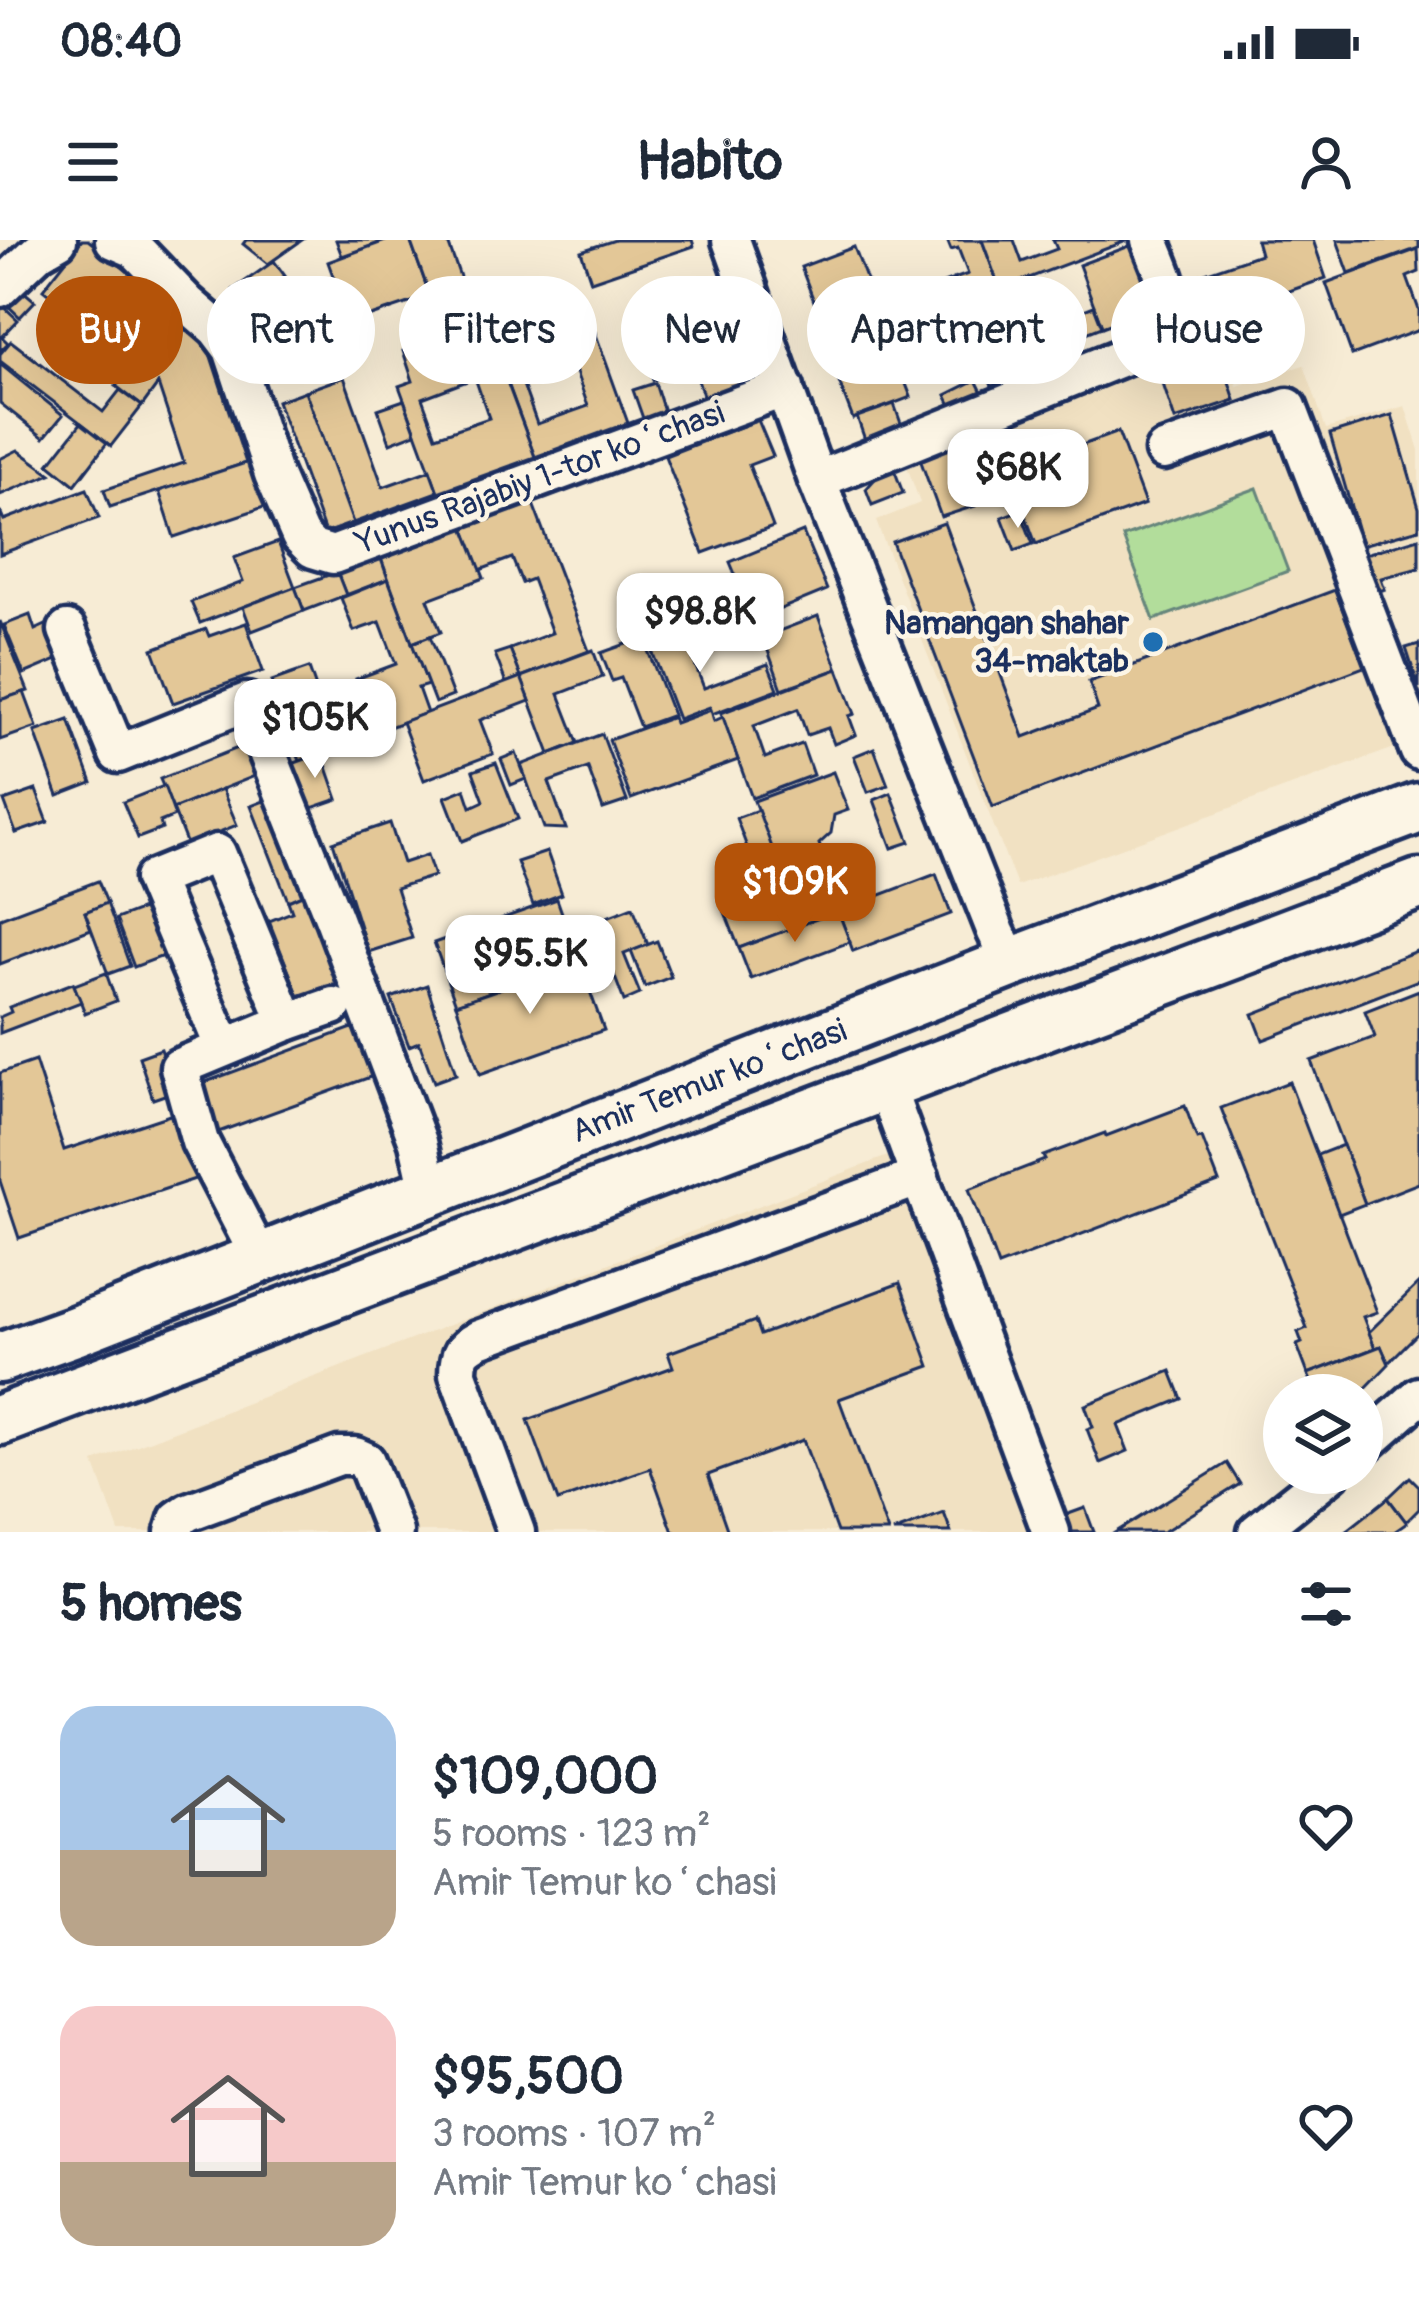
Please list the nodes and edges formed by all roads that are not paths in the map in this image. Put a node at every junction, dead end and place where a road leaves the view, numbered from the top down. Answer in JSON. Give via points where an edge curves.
{"nodes":[{"id":1,"x":58,"y":240,"type":"edge"},
{"id":2,"x":114,"y":240,"type":"edge"},
{"id":3,"x":731,"y":240,"type":"edge"},
{"id":4,"x":1150,"y":240,"type":"edge"},
{"id":5,"x":7,"y":266,"type":"edge"},
{"id":6,"x":785,"y":388,"type":"junction"},
{"id":7,"x":1164,"y":451,"type":"dead end"},
{"id":8,"x":818,"y":480,"type":"junction"},
{"id":9,"x":67,"y":630,"type":"dead end"},
{"id":10,"x":1419,"y":751,"type":"edge"},
{"id":11,"x":1419,"y":808,"type":"edge"},
{"id":12,"x":1419,"y":884,"type":"edge"},
{"id":13,"x":1011,"y":963,"type":"junction"},
{"id":14,"x":333,"y":1006,"type":"dead end"},
{"id":15,"x":287,"y":1022,"type":"junction"},
{"id":16,"x":1036,"y":1027,"type":"junction"},
{"id":17,"x":224,"y":1048,"type":"junction"},
{"id":18,"x":886,"y":1084,"type":"junction"},
{"id":19,"x":920,"y":1177,"type":"junction"},
{"id":20,"x":429,"y":1191,"type":"junction"},
{"id":21,"x":260,"y":1258,"type":"junction"},
{"id":22,"x":0,"y":1324,"type":"edge"},
{"id":23,"x":75,"y":1331,"type":"junction"},
{"id":24,"x":0,"y":1358,"type":"edge"},
{"id":25,"x":1418,"y":1399,"type":"edge"},
{"id":26,"x":0,"y":1420,"type":"edge"},
{"id":27,"x":1383,"y":1430,"type":"edge"},
{"id":28,"x":1305,"y":1494,"type":"edge"},
{"id":29,"x":174,"y":1532,"type":"edge"},
{"id":30,"x":394,"y":1532,"type":"edge"},
{"id":31,"x":516,"y":1532,"type":"edge"},
{"id":32,"x":1052,"y":1532,"type":"edge"},
{"id":33,"x":1257,"y":1532,"type":"edge"}],
"edges":[{"from":1,"to":5,"type":"street"},
{"from":2,"to":6,"type":"street","name":"Yunus Rajabiy 1-tor koʻchasi","via":[[135,249],[232,349],[300,536],[333,555]]},
{"from":3,"to":6,"type":"street"},
{"from":4,"to":8,"type":"street","via":[[1171,306],[1157,343]]},
{"from":6,"to":8,"type":"street"},
{"from":7,"to":10,"type":"street","via":[[1288,407]]},
{"from":8,"to":13,"type":"street"},
{"from":9,"to":20,"type":"street","via":[[118,754],[247,702],[418,1142]]},
{"from":11,"to":13,"type":"main road","name":"Amir Temur koʻchasi"},
{"from":12,"to":16,"type":"main road","name":"Amir Temur koʻchasi"},
{"from":13,"to":16,"type":"main road"},
{"from":13,"to":20,"type":"main road","name":"Amir Temur koʻchasi"},
{"from":14,"to":15,"type":"street"},
{"from":15,"to":17,"type":"street"},
{"from":15,"to":17,"type":"street","via":[[217,853],[154,879]]},
{"from":16,"to":18,"type":"main road","name":"Amir Temur koʻchasi"},
{"from":17,"to":21,"type":"street","via":[[179,1067],[200,1142]]},
{"from":18,"to":19,"type":"street"},
{"from":18,"to":26,"type":"main road","name":"Amir Temur koʻchasi"},
{"from":19,"to":31,"type":"street","via":[[465,1346],[458,1373]]},
{"from":19,"to":32,"type":"street"},
{"from":20,"to":21,"type":"main road","name":"Amir Temur koʻchasi"},
{"from":21,"to":23,"type":"main road","name":"Amir Temur koʻchasi"},
{"from":22,"to":23,"type":"main road"},
{"from":23,"to":24,"type":"main road","name":"Amir Temur koʻchasi"},
{"from":25,"to":27,"type":"street"},
{"from":28,"to":33,"type":"street"},
{"from":29,"to":30,"type":"street","via":[[188,1512],[339,1456],[366,1461]]}]}
